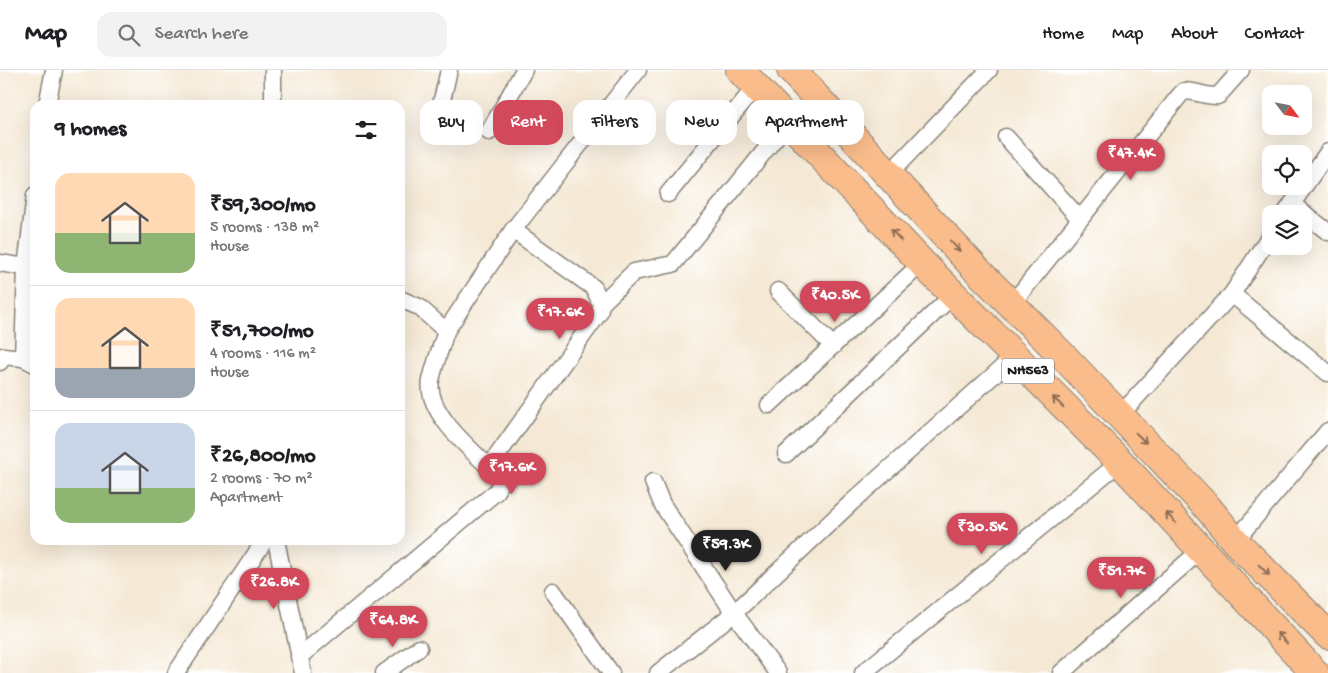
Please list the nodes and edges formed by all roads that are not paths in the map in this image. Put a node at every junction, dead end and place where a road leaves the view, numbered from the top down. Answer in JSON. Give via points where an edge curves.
{"nodes":[{"id":1,"x":54,"y":70,"type":"edge"},
{"id":2,"x":273,"y":70,"type":"edge"},
{"id":3,"x":449,"y":70,"type":"edge"},
{"id":4,"x":524,"y":70,"type":"edge"},
{"id":5,"x":638,"y":70,"type":"edge"},
{"id":6,"x":989,"y":70,"type":"edge"},
{"id":7,"x":1241,"y":70,"type":"edge"},
{"id":8,"x":799,"y":73,"type":"edge"},
{"id":9,"x":748,"y":78,"type":"edge"},
{"id":10,"x":48,"y":100,"type":"edge"},
{"id":11,"x":273,"y":100,"type":"edge"},
{"id":12,"x":442,"y":100,"type":"dead end"},
{"id":13,"x":769,"y":100,"type":"edge"},
{"id":14,"x":489,"y":132,"type":"dead end"},
{"id":15,"x":1006,"y":138,"type":"dead end"},
{"id":16,"x":770,"y":145,"type":"edge"},
{"id":17,"x":811,"y":145,"type":"edge"},
{"id":18,"x":1328,"y":152,"type":"edge"},
{"id":19,"x":888,"y":175,"type":"junction"},
{"id":20,"x":668,"y":194,"type":"dead end"},
{"id":21,"x":1291,"y":205,"type":"edge"},
{"id":22,"x":1080,"y":220,"type":"junction"},
{"id":23,"x":1312,"y":223,"type":"edge"},
{"id":24,"x":513,"y":230,"type":"junction"},
{"id":25,"x":1328,"y":232,"type":"edge"},
{"id":26,"x":30,"y":235,"type":"edge"},
{"id":27,"x":1262,"y":248,"type":"edge"},
{"id":28,"x":0,"y":263,"type":"edge"},
{"id":29,"x":922,"y":263,"type":"junction"},
{"id":30,"x":26,"y":267,"type":"junction"},
{"id":31,"x":778,"y":291,"type":"dead end"},
{"id":32,"x":954,"y":294,"type":"junction"},
{"id":33,"x":1232,"y":294,"type":"junction"},
{"id":34,"x":405,"y":300,"type":"edge"},
{"id":35,"x":600,"y":304,"type":"junction"},
{"id":36,"x":1011,"y":305,"type":"junction"},
{"id":37,"x":446,"y":331,"type":"junction"},
{"id":38,"x":833,"y":346,"type":"junction"},
{"id":39,"x":1015,"y":356,"type":"junction"},
{"id":40,"x":29,"y":361,"type":"edge"},
{"id":41,"x":0,"y":362,"type":"edge"},
{"id":42,"x":1328,"y":373,"type":"edge"},
{"id":43,"x":769,"y":405,"type":"dead end"},
{"id":44,"x":1119,"y":416,"type":"junction"},
{"id":45,"x":1328,"y":431,"type":"edge"},
{"id":46,"x":786,"y":454,"type":"dead end"},
{"id":47,"x":1120,"y":462,"type":"junction"},
{"id":48,"x":489,"y":467,"type":"junction"},
{"id":49,"x":653,"y":482,"type":"dead end"},
{"id":50,"x":1235,"y":541,"type":"junction"},
{"id":51,"x":262,"y":545,"type":"edge"},
{"id":52,"x":277,"y":545,"type":"edge"},
{"id":53,"x":1202,"y":549,"type":"junction"},
{"id":54,"x":553,"y":591,"type":"dead end"},
{"id":55,"x":734,"y":613,"type":"junction"},
{"id":56,"x":1328,"y":635,"type":"edge"},
{"id":57,"x":419,"y":648,"type":"dead end"},
{"id":58,"x":299,"y":657,"type":"junction"},
{"id":59,"x":176,"y":673,"type":"edge"},
{"id":60,"x":303,"y":673,"type":"edge"},
{"id":61,"x":384,"y":673,"type":"edge"},
{"id":62,"x":611,"y":673,"type":"edge"},
{"id":63,"x":658,"y":673,"type":"edge"},
{"id":64,"x":778,"y":673,"type":"edge"},
{"id":65,"x":864,"y":673,"type":"edge"},
{"id":66,"x":1060,"y":673,"type":"edge"},
{"id":67,"x":1315,"y":673,"type":"edge"}],
"edges":[{"from":1,"to":10,"type":"street"},
{"from":2,"to":11,"type":"street"},
{"from":3,"to":12,"type":"street"},
{"from":4,"to":14,"type":"street"},
{"from":5,"to":24,"type":"street"},
{"from":6,"to":19,"type":"street"},
{"from":7,"to":22,"type":"street","via":[[1218,96],[1184,91]]},
{"from":8,"to":19,"type":"highway","number":"NH563"},
{"from":9,"to":13,"type":"highway","number":"NH563"},
{"from":9,"to":20,"type":"street"},
{"from":15,"to":22,"type":"street"},
{"from":16,"to":35,"type":"street","via":[[673,264],[634,272]]},
{"from":29,"to":17,"type":"highway","number":"NH563","one_way":true},
{"from":18,"to":21,"type":"street"},
{"from":19,"to":36,"type":"highway","number":"NH563","one_way":true},
{"from":22,"to":36,"type":"street"},
{"from":23,"to":25,"type":"street"},
{"from":24,"to":35,"type":"street","via":[[594,288]]},
{"from":24,"to":37,"type":"street"},
{"from":26,"to":30,"type":"street"},
{"from":27,"to":33,"type":"street"},
{"from":28,"to":30,"type":"street"},
{"from":29,"to":32,"type":"highway","number":"NH563"},
{"from":29,"to":38,"type":"street"},
{"from":30,"to":40,"type":"street"},
{"from":31,"to":38,"type":"street"},
{"from":32,"to":39,"type":"highway","number":"NH563"},
{"from":32,"to":46,"type":"street"},
{"from":33,"to":42,"type":"street"},
{"from":33,"to":44,"type":"street"},
{"from":34,"to":37,"type":"street","via":[[419,307]]},
{"from":35,"to":48,"type":"street","via":[[599,313]]},
{"from":36,"to":44,"type":"highway","number":"NH563"},
{"from":37,"to":48,"type":"street","via":[[431,381],[432,400],[440,416]]},
{"from":38,"to":43,"type":"street"},
{"from":47,"to":39,"type":"highway","number":"NH563","one_way":true},
{"from":39,"to":55,"type":"street"},
{"from":40,"to":41,"type":"street","via":[[3,356]]},
{"from":44,"to":50,"type":"highway","number":"NH563","one_way":true,"via":[[1208,508]]},
{"from":45,"to":50,"type":"street"},
{"from":53,"to":47,"type":"highway","number":"NH563","one_way":true},
{"from":47,"to":65,"type":"street"},
{"from":48,"to":58,"type":"street","via":[[500,479],[497,491]]},
{"from":49,"to":55,"type":"street","via":[[662,504]]},
{"from":50,"to":56,"type":"highway","number":"NH563","one_way":true},
{"from":51,"to":59,"type":"street"},
{"from":52,"to":58,"type":"street"},
{"from":53,"to":66,"type":"street"},
{"from":67,"to":53,"type":"highway","number":"NH563","one_way":true},
{"from":54,"to":62,"type":"street"},
{"from":55,"to":63,"type":"street"},
{"from":55,"to":64,"type":"street"},
{"from":57,"to":61,"type":"street"},
{"from":58,"to":60,"type":"street"}]}
